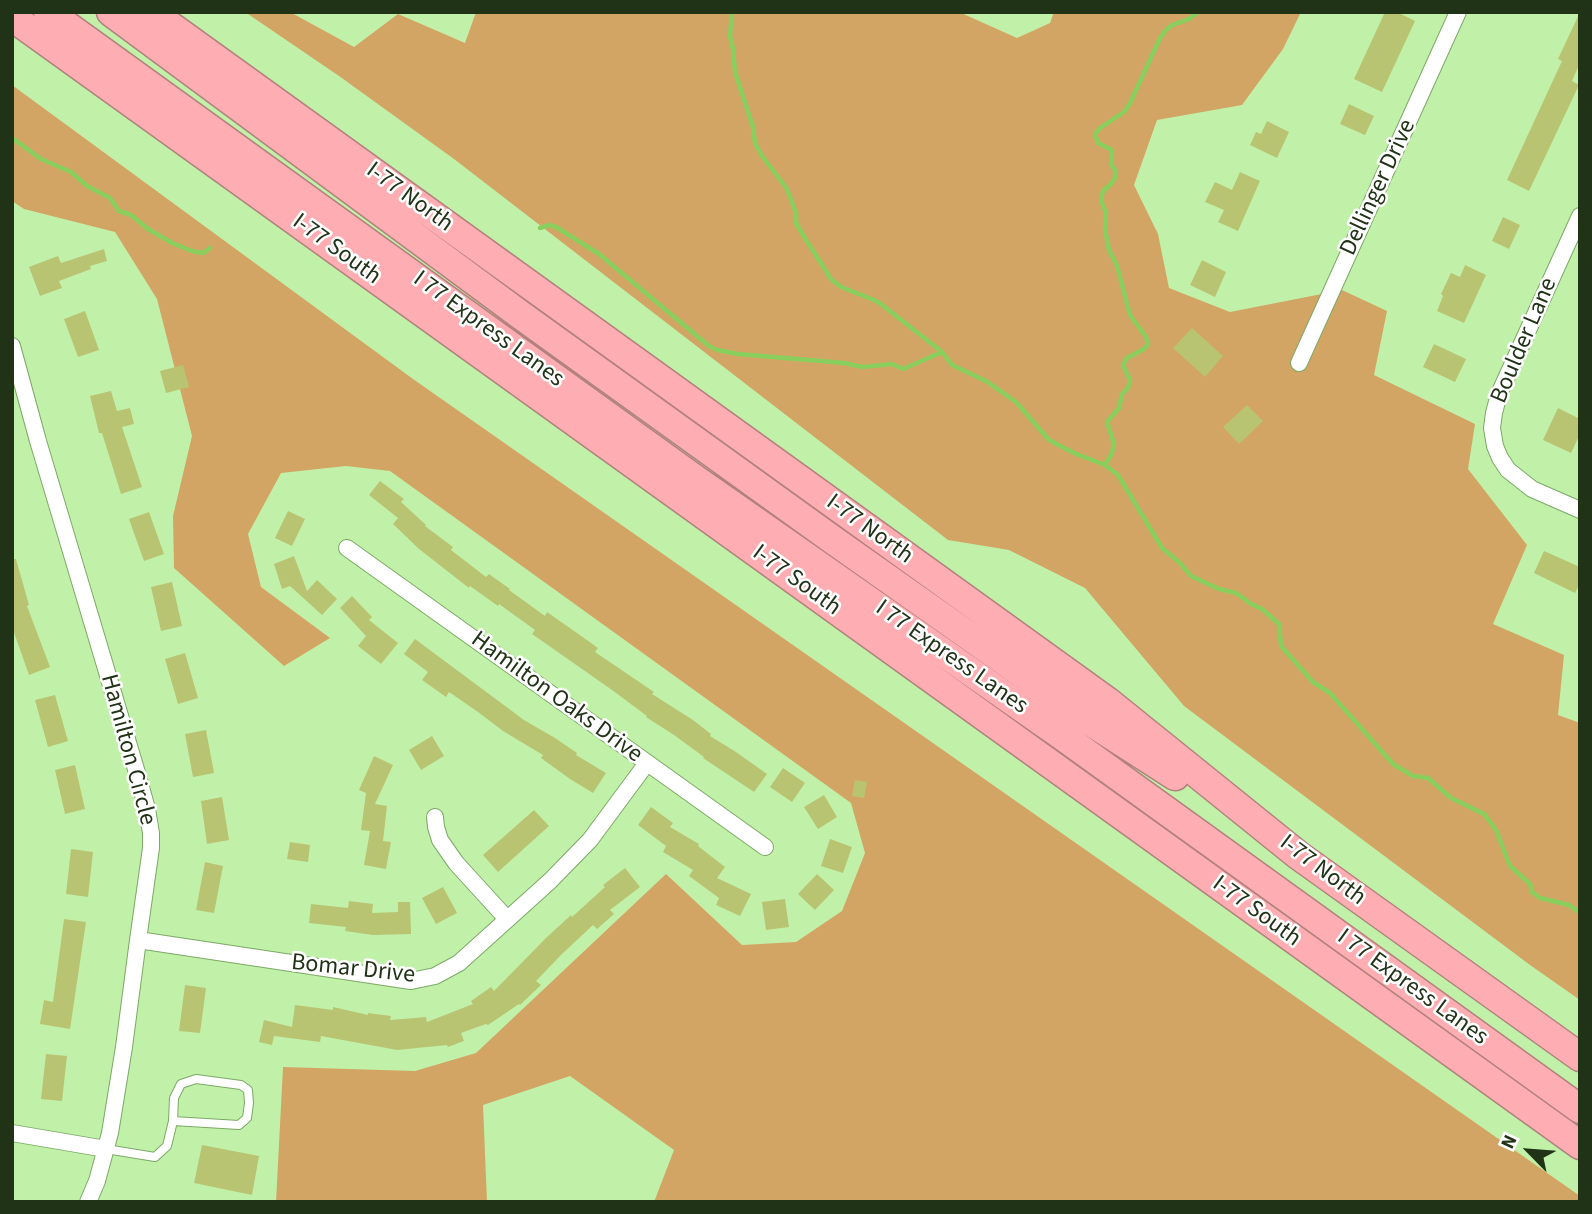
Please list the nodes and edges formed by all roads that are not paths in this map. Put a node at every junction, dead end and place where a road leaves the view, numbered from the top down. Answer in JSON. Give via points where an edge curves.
{"nodes":[{"id":1,"x":48,"y":12,"type":"edge"},
{"id":2,"x":111,"y":12,"type":"edge"},
{"id":3,"x":151,"y":12,"type":"edge"},
{"id":4,"x":1458,"y":12,"type":"edge"},
{"id":5,"x":12,"y":17,"type":"edge"},
{"id":6,"x":12,"y":37,"type":"edge"},
{"id":7,"x":54,"y":47,"type":"junction"},
{"id":8,"x":1580,"y":216,"type":"edge"},
{"id":9,"x":12,"y":346,"type":"edge"},
{"id":10,"x":1299,"y":363,"type":"dead end"},
{"id":11,"x":1580,"y":510,"type":"edge"},
{"id":12,"x":347,"y":548,"type":"dead end"},
{"id":13,"x":647,"y":763,"type":"junction"},
{"id":14,"x":435,"y":817,"type":"dead end"},
{"id":15,"x":765,"y":847,"type":"dead end"},
{"id":16,"x":1298,"y":855,"type":"junction"},
{"id":17,"x":507,"y":919,"type":"junction"},
{"id":18,"x":138,"y":940,"type":"junction"},
{"id":19,"x":1580,"y":1057,"type":"edge"},
{"id":20,"x":1580,"y":1109,"type":"edge"},
{"id":21,"x":173,"y":1121,"type":"junction"},
{"id":22,"x":12,"y":1133,"type":"edge"},
{"id":23,"x":1580,"y":1145,"type":"edge"},
{"id":24,"x":106,"y":1149,"type":"junction"},
{"id":25,"x":88,"y":1202,"type":"edge"}],
"edges":[{"from":1,"to":20,"type":"highway","name":"I 77 Express Lanes"},
{"from":2,"to":16,"type":"highway","name":"I 77 Express Lanes","via":[[833,540],[1091,722]]},
{"from":3,"to":16,"type":"highway","name":"I-77 North","via":[[1107,701]]},
{"from":4,"to":10,"type":"street","name":"Dellinger Drive"},
{"from":5,"to":7,"type":"highway","name":"I-77 South"},
{"from":6,"to":7,"type":"highway"},
{"from":7,"to":23,"type":"highway","name":"I-77 South"},
{"from":8,"to":11,"type":"street","name":"Boulder Lane","via":[[1499,394],[1492,428],[1495,446],[1508,470],[1532,489]]},
{"from":9,"to":18,"type":"street","name":"Hamilton Circle","via":[[147,809],[151,848]]},
{"from":12,"to":13,"type":"street","name":"Hamilton Oaks Drive"},
{"from":13,"to":15,"type":"street","name":"Hamilton Oaks Drive"},
{"from":13,"to":17,"type":"street","name":"Bomar Drive","via":[[590,840]]},
{"from":14,"to":17,"type":"street","via":[[440,840],[456,863]]},
{"from":16,"to":19,"type":"highway","name":"I-77 North"},
{"from":17,"to":18,"type":"street","name":"Bomar Drive","via":[[459,963],[435,976],[411,981]]},
{"from":18,"to":24,"type":"street","name":"Hamilton Circle"},
{"from":21,"to":21,"type":"lane","via":[[174,1098],[181,1084],[196,1079],[248,1090],[247,1118],[239,1125]]},
{"from":21,"to":24,"type":"lane","via":[[167,1146],[155,1157]]},
{"from":22,"to":24,"type":"street"},
{"from":24,"to":25,"type":"street","name":"Hamilton Circle"}]}
